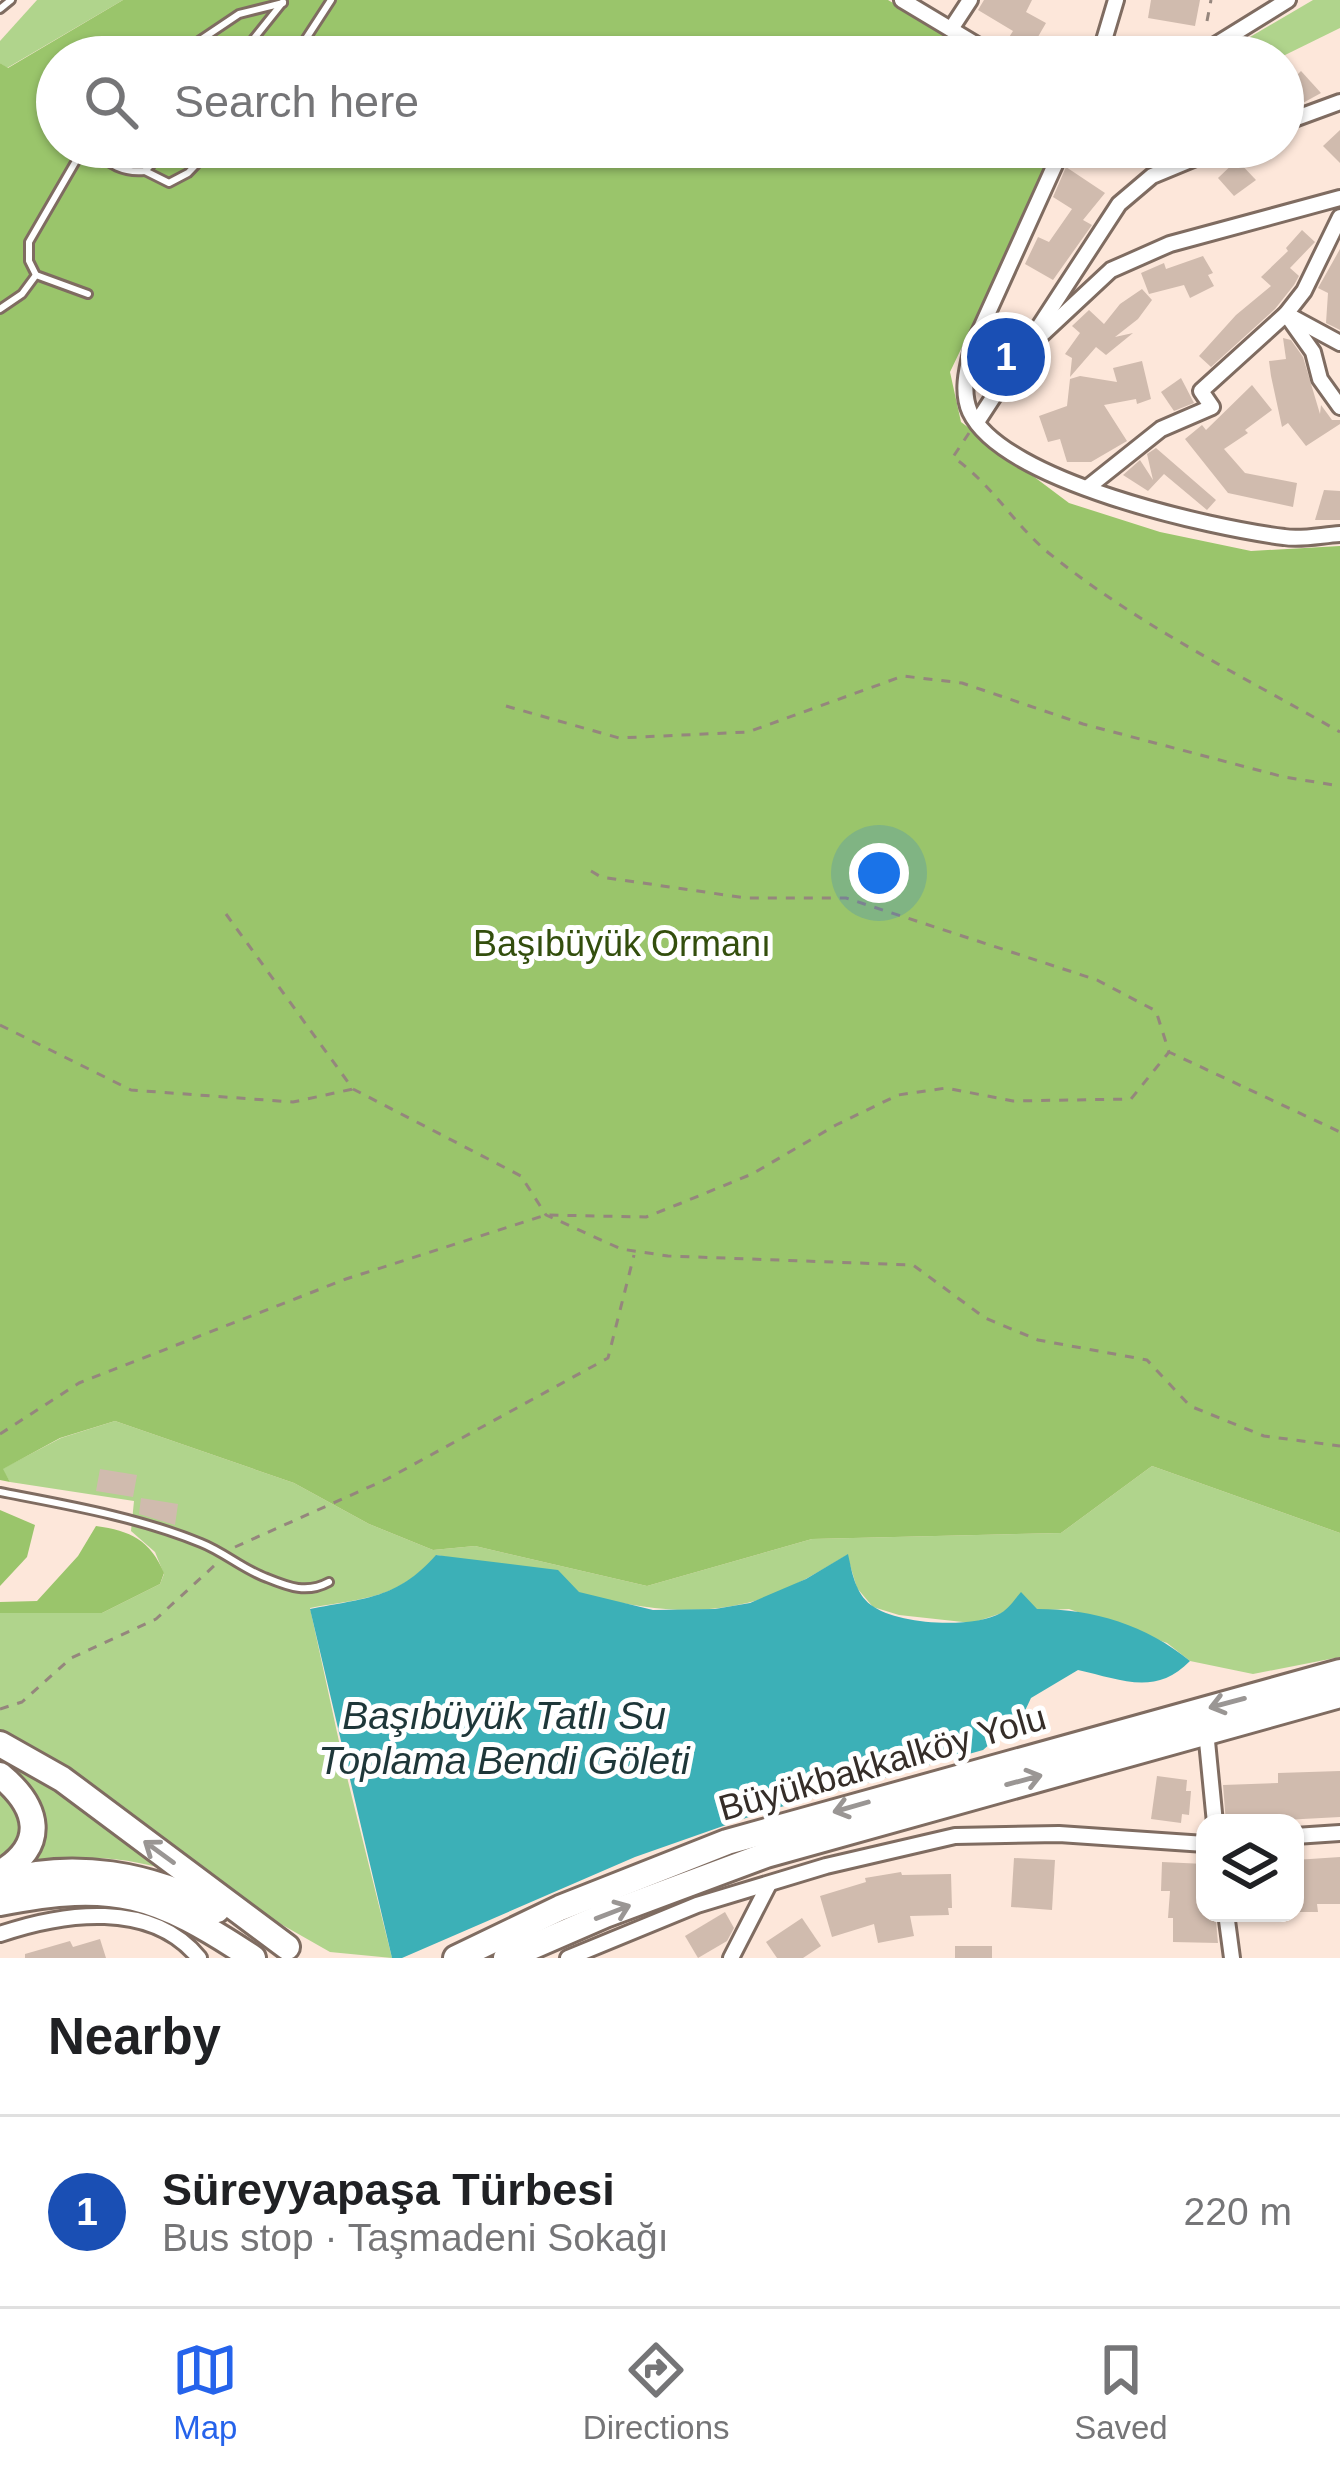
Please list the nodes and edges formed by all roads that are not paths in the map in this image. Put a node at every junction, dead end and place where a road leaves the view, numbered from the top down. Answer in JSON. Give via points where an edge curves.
{"nodes":[{"id":1,"x":11,"y":0,"type":"edge"},
{"id":2,"x":331,"y":0,"type":"edge"},
{"id":3,"x":902,"y":0,"type":"edge"},
{"id":4,"x":970,"y":0,"type":"edge"},
{"id":5,"x":1116,"y":0,"type":"edge"},
{"id":6,"x":1288,"y":0,"type":"edge"},
{"id":7,"x":284,"y":1,"type":"edge"},
{"id":8,"x":0,"y":9,"type":"edge"},
{"id":9,"x":951,"y":29,"type":"junction"},
{"id":10,"x":207,"y":36,"type":"edge"},
{"id":11,"x":256,"y":36,"type":"edge"},
{"id":12,"x":308,"y":36,"type":"edge"},
{"id":13,"x":963,"y":36,"type":"edge"},
{"id":14,"x":1105,"y":36,"type":"edge"},
{"id":15,"x":1230,"y":36,"type":"edge"},
{"id":16,"x":1340,"y":102,"type":"edge"},
{"id":17,"x":1304,"y":115,"type":"edge"},
{"id":18,"x":72,"y":168,"type":"edge"},
{"id":19,"x":119,"y":168,"type":"edge"},
{"id":20,"x":148,"y":168,"type":"edge"},
{"id":21,"x":193,"y":168,"type":"edge"},
{"id":22,"x":1053,"y":168,"type":"edge"},
{"id":23,"x":1171,"y":168,"type":"edge"},
{"id":24,"x":145,"y":171,"type":"junction"},
{"id":25,"x":1340,"y":198,"type":"edge"},
{"id":26,"x":1340,"y":217,"type":"edge"},
{"id":27,"x":36,"y":275,"type":"junction"},
{"id":28,"x":88,"y":294,"type":"dead end"},
{"id":29,"x":0,"y":308,"type":"edge"},
{"id":30,"x":1286,"y":314,"type":"junction"},
{"id":31,"x":1340,"y":343,"type":"edge"},
{"id":32,"x":1028,"y":346,"type":"junction"},
{"id":33,"x":1340,"y":407,"type":"edge"},
{"id":34,"x":977,"y":422,"type":"junction"},
{"id":35,"x":1087,"y":488,"type":"junction"},
{"id":36,"x":1340,"y":534,"type":"edge"},
{"id":37,"x":0,"y":1492,"type":"edge"},
{"id":38,"x":329,"y":1582,"type":"dead end"},
{"id":39,"x":1340,"y":1672,"type":"edge"},
{"id":40,"x":1340,"y":1695,"type":"edge"},
{"id":41,"x":1206,"y":1731,"type":"junction"},
{"id":42,"x":0,"y":1744,"type":"edge"},
{"id":43,"x":0,"y":1775,"type":"edge"},
{"id":44,"x":1214,"y":1814,"type":"edge"},
{"id":45,"x":1340,"y":1833,"type":"edge"},
{"id":46,"x":1304,"y":1835,"type":"edge"},
{"id":47,"x":1196,"y":1843,"type":"edge"},
{"id":48,"x":0,"y":1878,"type":"edge"},
{"id":49,"x":768,"y":1886,"type":"junction"},
{"id":50,"x":0,"y":1903,"type":"edge"},
{"id":51,"x":1227,"y":1922,"type":"edge"},
{"id":52,"x":0,"y":1934,"type":"edge"},
{"id":53,"x":298,"y":1953,"type":"edge"},
{"id":54,"x":237,"y":1954,"type":"edge"},
{"id":55,"x":199,"y":1958,"type":"edge"},
{"id":56,"x":456,"y":1958,"type":"edge"},
{"id":57,"x":506,"y":1958,"type":"edge"},
{"id":58,"x":568,"y":1958,"type":"edge"},
{"id":59,"x":730,"y":1958,"type":"edge"},
{"id":60,"x":1232,"y":1958,"type":"edge"}],
"edges":[{"from":1,"to":8,"type":"lane"},
{"from":2,"to":12,"type":"lane"},
{"from":3,"to":9,"type":"street"},
{"from":4,"to":9,"type":"street"},
{"from":5,"to":14,"type":"street"},
{"from":6,"to":15,"type":"street"},
{"from":7,"to":10,"type":"lane","via":[[239,14]]},
{"from":7,"to":11,"type":"lane"},
{"from":9,"to":13,"type":"street"},
{"from":16,"to":17,"type":"street"},
{"from":18,"to":27,"type":"lane","via":[[29,242]]},
{"from":19,"to":24,"type":"lane"},
{"from":20,"to":24,"type":"lane"},
{"from":21,"to":24,"type":"lane","via":[[169,183]]},
{"from":22,"to":34,"type":"street","via":[[972,348],[964,379]]},
{"from":23,"to":32,"type":"street","via":[[1119,204]]},
{"from":25,"to":32,"type":"street","via":[[1169,244],[1111,270]]},
{"from":26,"to":30,"type":"street"},
{"from":27,"to":28,"type":"lane"},
{"from":27,"to":29,"type":"lane"},
{"from":30,"to":31,"type":"street"},
{"from":30,"to":33,"type":"street"},
{"from":30,"to":35,"type":"street","via":[[1202,391],[1212,406],[1161,429]]},
{"from":32,"to":34,"type":"street"},
{"from":34,"to":35,"type":"street","via":[[1001,445]]},
{"from":35,"to":36,"type":"street","via":[[1237,529],[1290,538]]},
{"from":37,"to":38,"type":"lane","via":[[168,1531],[290,1587],[314,1591]]},
{"from":39,"to":56,"type":"highway","name":"Büyükbakkalköy Yolu","one_way":true,"via":[[728,1842]]},
{"from":40,"to":41,"type":"highway","name":"Büyükbakkalköy Yolu"},
{"from":41,"to":44,"type":"street"},
{"from":57,"to":41,"type":"highway","name":"Büyükbakkalköy Yolu","one_way":true,"via":[[766,1855]]},
{"from":53,"to":42,"type":"highway","one_way":true,"via":[[62,1779]]},
{"from":43,"to":48,"type":"highway","via":[[33,1820],[22,1860]]},
{"from":45,"to":46,"type":"street"},
{"from":47,"to":49,"type":"street","via":[[955,1836]]},
{"from":48,"to":53,"type":"highway","via":[[110,1874],[171,1886]]},
{"from":49,"to":58,"type":"street","via":[[697,1905]]},
{"from":49,"to":59,"type":"street"},
{"from":50,"to":54,"type":"highway","via":[[65,1891],[154,1901]]},
{"from":51,"to":60,"type":"street"},
{"from":52,"to":55,"type":"street","via":[[98,1914],[145,1923]]}]}
